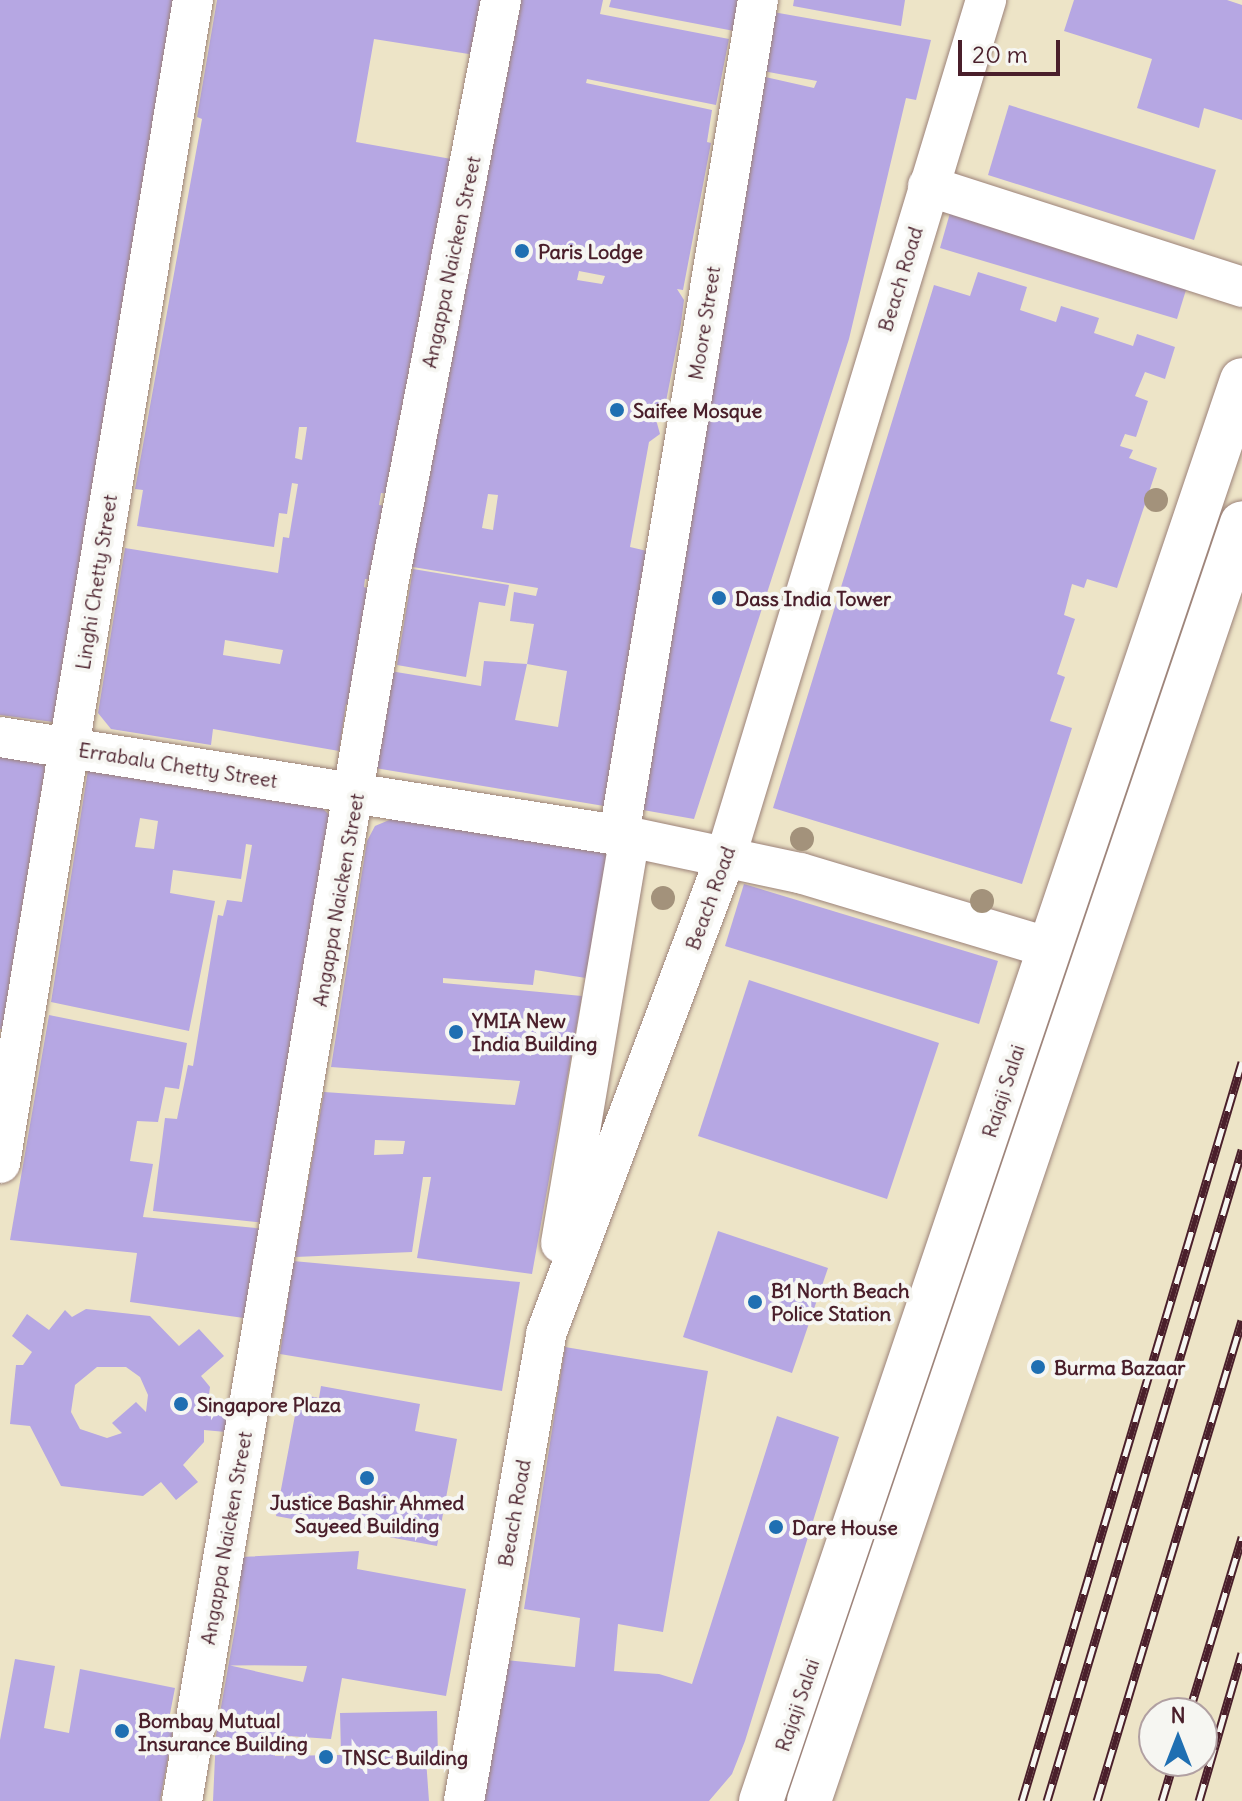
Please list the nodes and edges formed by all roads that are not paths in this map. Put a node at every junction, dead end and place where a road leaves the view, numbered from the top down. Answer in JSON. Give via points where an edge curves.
{"nodes":[{"id":1,"x":193,"y":0,"type":"edge"},
{"id":2,"x":501,"y":0,"type":"edge"},
{"id":3,"x":758,"y":0,"type":"edge"},
{"id":4,"x":986,"y":0,"type":"edge"},
{"id":5,"x":928,"y":186,"type":"junction"},
{"id":6,"x":1242,"y":287,"type":"edge"},
{"id":7,"x":1242,"y":380,"type":"edge"},
{"id":8,"x":1242,"y":523,"type":"edge"},
{"id":9,"x":0,"y":737,"type":"edge"},
{"id":10,"x":68,"y":747,"type":"junction"},
{"id":11,"x":356,"y":794,"type":"junction"},
{"id":12,"x":625,"y":836,"type":"junction"},
{"id":13,"x":726,"y":856,"type":"junction"},
{"id":14,"x":1050,"y":948,"type":"junction"},
{"id":15,"x":0,"y":1163,"type":"edge"},
{"id":16,"x":546,"y":1334,"type":"junction"},
{"id":17,"x":182,"y":1801,"type":"edge"},
{"id":18,"x":464,"y":1801,"type":"edge"},
{"id":19,"x":761,"y":1801,"type":"edge"},
{"id":20,"x":809,"y":1801,"type":"edge"}],
"edges":[{"from":1,"to":10,"type":"street","name":"Linghi Chetty Street"},
{"from":2,"to":11,"type":"street","name":"Angappa Naicken Street","via":[[422,397]]},
{"from":3,"to":12,"type":"street","name":"Moore Street"},
{"from":4,"to":5,"type":"street","name":"Beach Road"},
{"from":5,"to":6,"type":"street"},
{"from":5,"to":13,"type":"street","name":"Beach Road"},
{"from":7,"to":14,"type":"main road","name":"Rajaji Salai"},
{"from":8,"to":20,"type":"main road"},
{"from":9,"to":10,"type":"street","name":"Errabalu Chetty Street"},
{"from":10,"to":11,"type":"street","name":"Errabalu Chetty Street"},
{"from":10,"to":15,"type":"street","name":"Linghi Chetty Street"},
{"from":11,"to":12,"type":"street","name":"Errabalu Chetty Street"},
{"from":11,"to":17,"type":"street","name":"Angappa Naicken Street"},
{"from":12,"to":13,"type":"street","name":"Errabalu Chetty Street"},
{"from":12,"to":16,"type":"street","name":"Moore Street"},
{"from":13,"to":14,"type":"street","name":"Errabalu Chetty Street","via":[[864,891]]},
{"from":13,"to":16,"type":"street","name":"Beach Road"},
{"from":14,"to":19,"type":"main road","name":"Rajaji Salai"},
{"from":16,"to":18,"type":"street","name":"Beach Road"}]}
